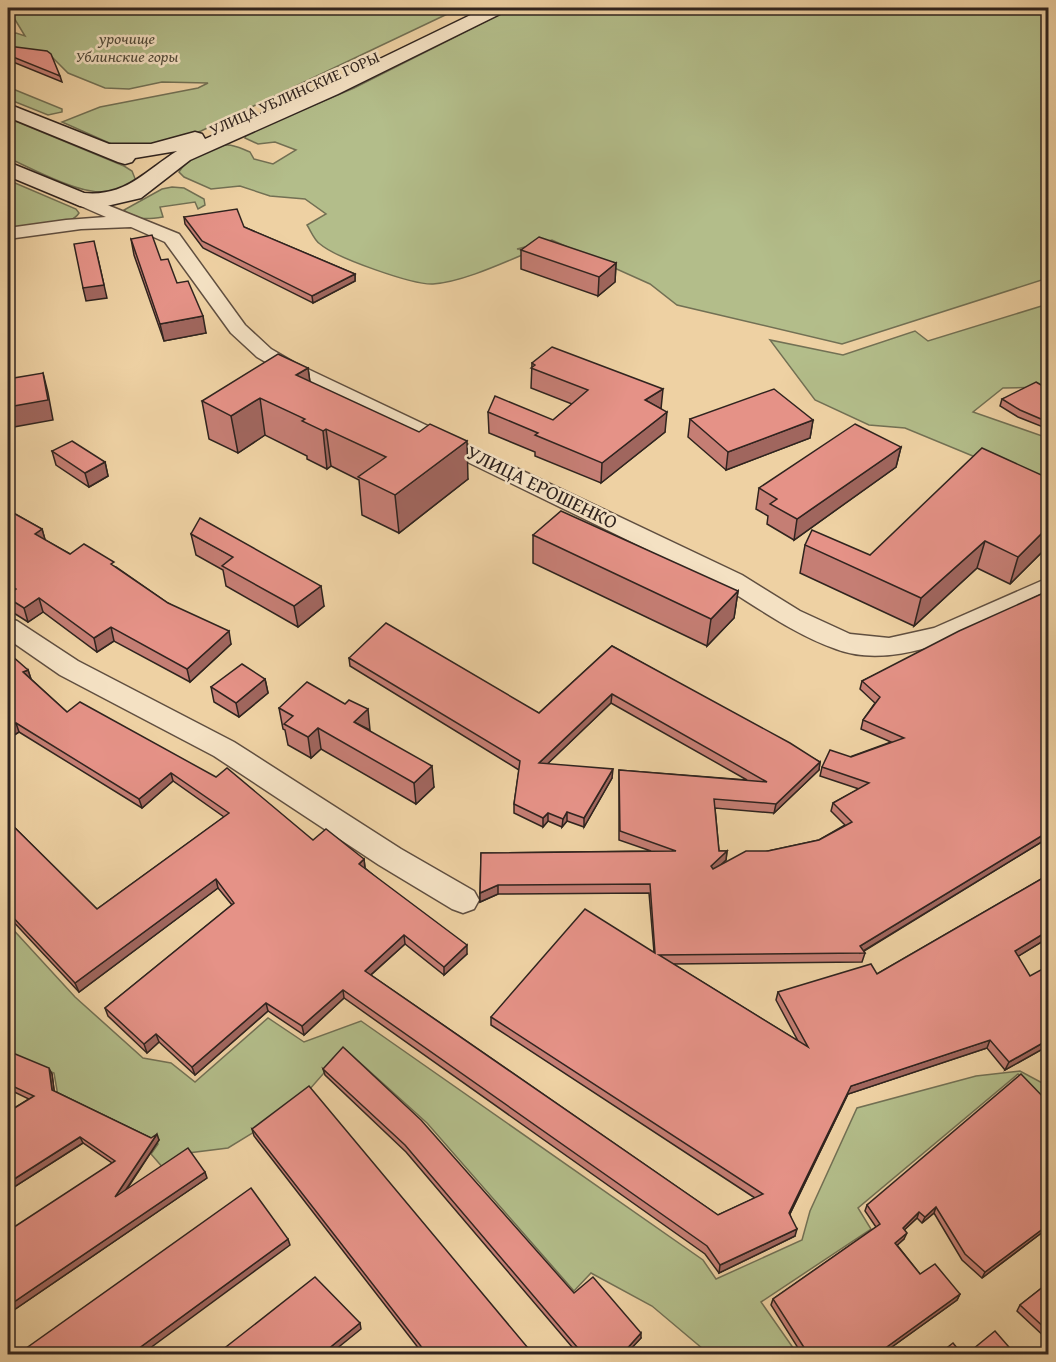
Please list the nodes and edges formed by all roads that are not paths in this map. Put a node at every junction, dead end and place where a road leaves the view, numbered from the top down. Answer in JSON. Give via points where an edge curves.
{"nodes":[{"id":1,"x":475,"y":8,"type":"edge"},
{"id":2,"x":498,"y":8,"type":"edge"},
{"id":3,"x":8,"y":110,"type":"edge"},
{"id":4,"x":106,"y":150,"type":"junction"},
{"id":5,"x":8,"y":168,"type":"edge"},
{"id":6,"x":140,"y":189,"type":"junction"},
{"id":7,"x":80,"y":199,"type":"junction"},
{"id":8,"x":107,"y":210,"type":"junction"},
{"id":9,"x":80,"y":223,"type":"junction"},
{"id":10,"x":146,"y":226,"type":"junction"},
{"id":11,"x":8,"y":234,"type":"edge"},
{"id":12,"x":1048,"y":586,"type":"edge"},
{"id":13,"x":8,"y":627,"type":"edge"},
{"id":14,"x":463,"y":900,"type":"dead end"}],
"edges":[{"from":1,"to":4,"type":"main road","name":"УЛИЦА УБЛИНСКИЕ ГОРЫ","via":[[180,144],[140,152]]},
{"from":2,"to":6,"type":"main road","name":"УЛИЦА УБЛИНСКИЕ ГОРЫ","via":[[331,90],[183,156]]},
{"from":3,"to":4,"type":"main road"},
{"from":4,"to":6,"type":"main road","via":[[145,169],[150,175]]},
{"from":5,"to":7,"type":"main road","name":"УЛИЦА ЕРОШЕНКО"},
{"from":6,"to":7,"type":"main road","name":"УЛИЦА ЕРОШЕНКО","via":[[98,201]]},
{"from":6,"to":8,"type":"street"},
{"from":7,"to":8,"type":"street","name":"УЛИЦА ЕРОШЕНКО"},
{"from":7,"to":9,"type":"street","via":[[89,212]]},
{"from":8,"to":9,"type":"street"},
{"from":8,"to":10,"type":"street","name":"УЛИЦА ЕРОШЕНКО"},
{"from":9,"to":10,"type":"street","via":[[108,221]]},
{"from":9,"to":11,"type":"street"},
{"from":10,"to":12,"type":"street","name":"УЛИЦА ЕРОШЕНКО","via":[[172,238],[238,329],[288,368],[504,468],[733,581],[791,617],[845,643],[889,647],[941,635]]},
{"from":13,"to":14,"type":"street","via":[[69,668],[224,749]]}]}
